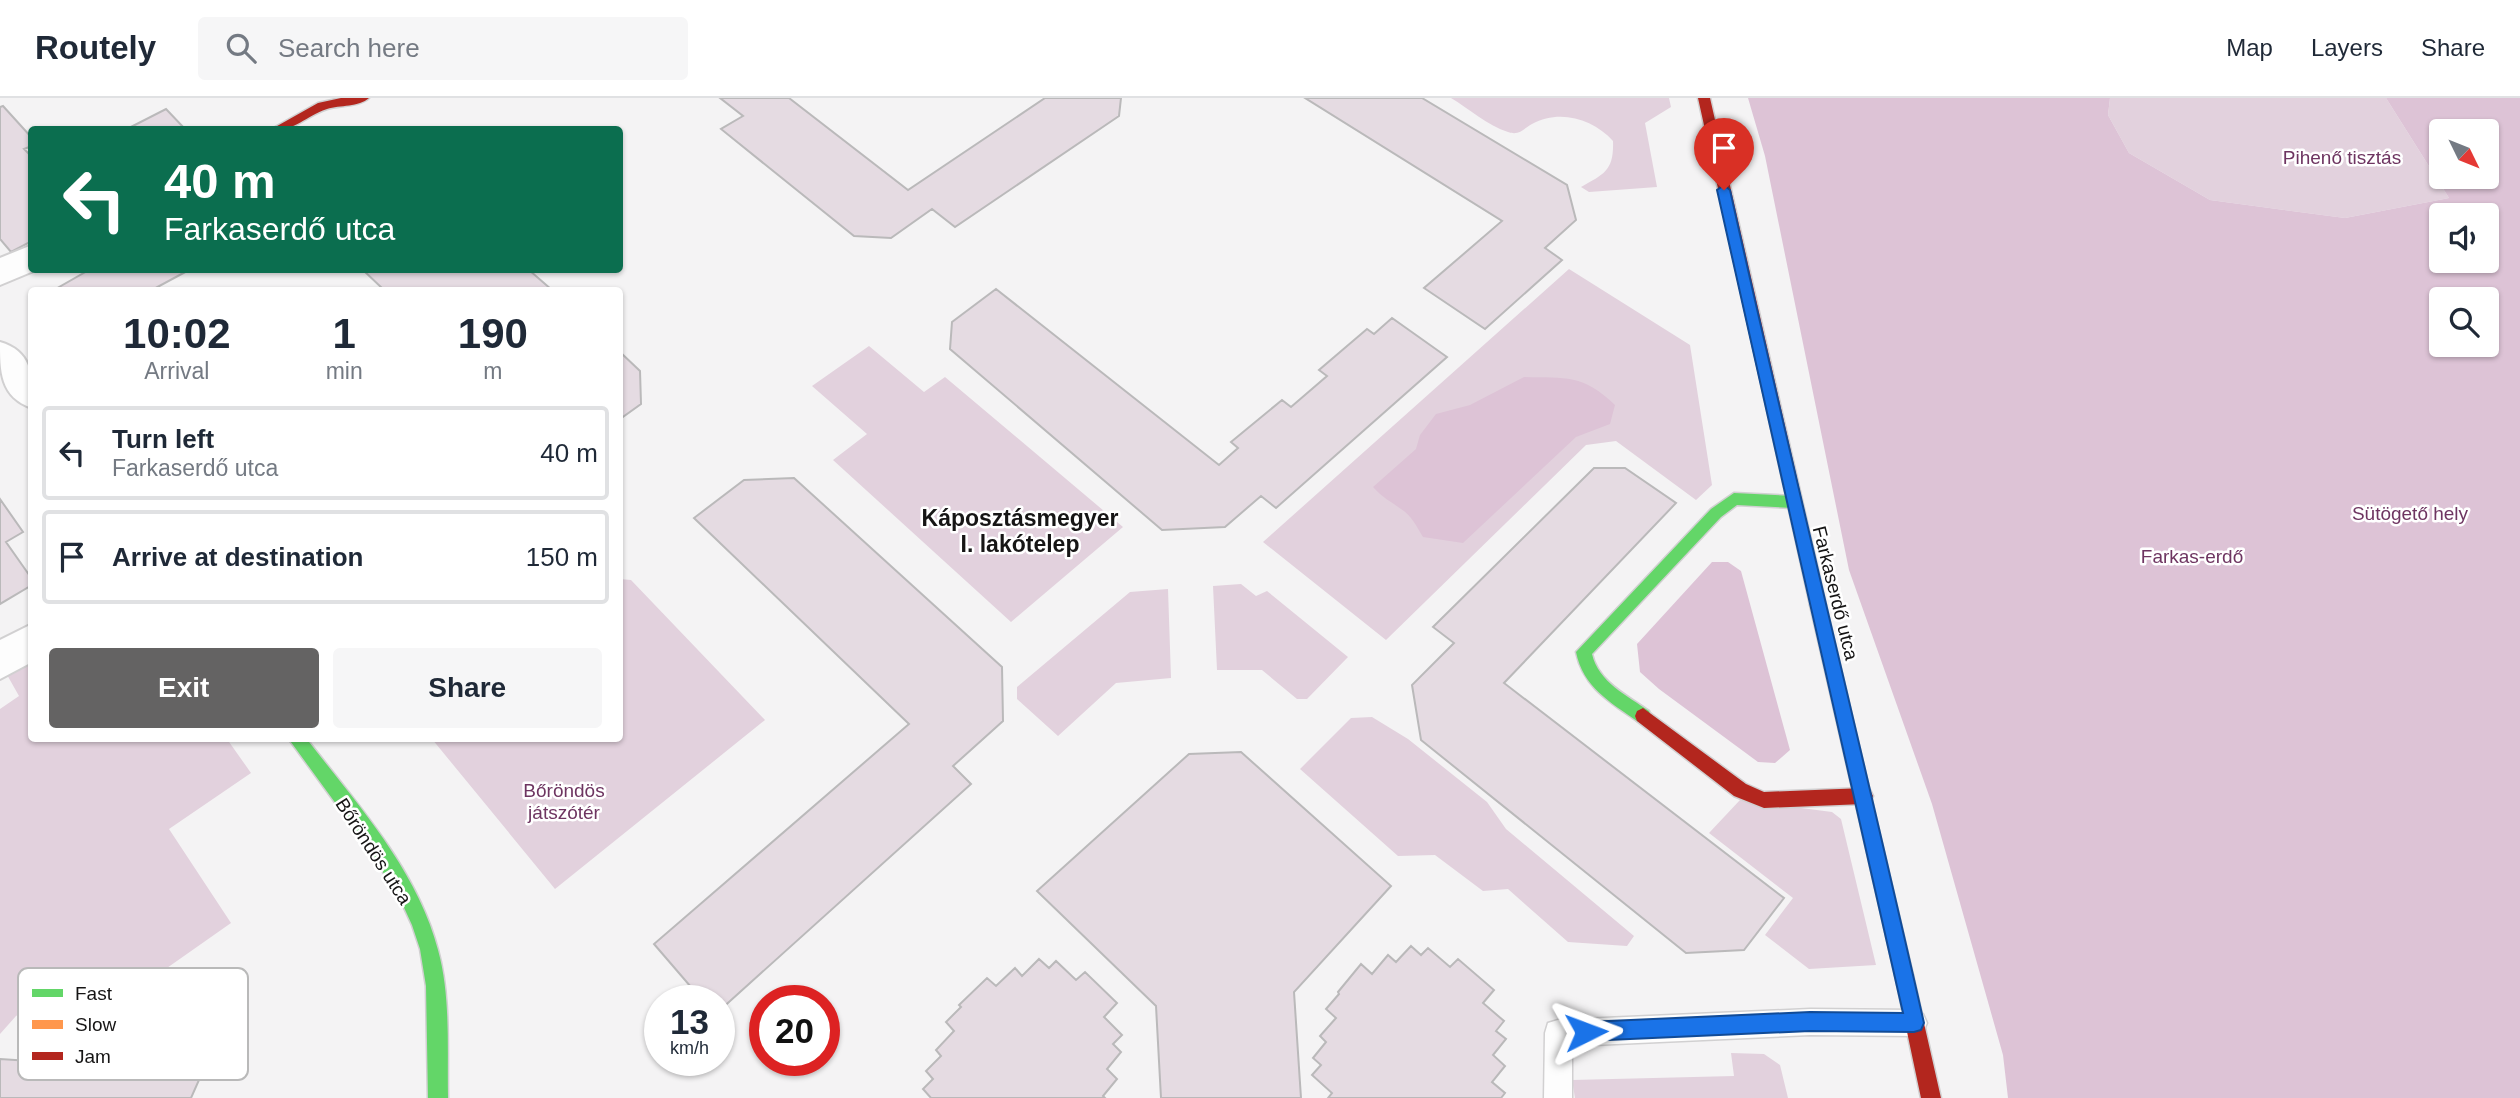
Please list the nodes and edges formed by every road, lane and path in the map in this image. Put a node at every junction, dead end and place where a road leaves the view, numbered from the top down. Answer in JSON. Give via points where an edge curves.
{"nodes":[{"id":1,"x":363,"y":98,"type":"edge"},
{"id":2,"x":1704,"y":98,"type":"edge"},
{"id":3,"x":284,"y":126,"type":"edge"},
{"id":4,"x":28,"y":259,"type":"edge"},
{"id":5,"x":0,"y":273,"type":"edge"},
{"id":6,"x":0,"y":355,"type":"edge"},
{"id":7,"x":28,"y":389,"type":"edge"},
{"id":8,"x":1793,"y":502,"type":"junction"},
{"id":9,"x":28,"y":644,"type":"edge"},
{"id":10,"x":0,"y":661,"type":"edge"},
{"id":11,"x":299,"y":742,"type":"edge"},
{"id":12,"x":1864,"y":796,"type":"junction"},
{"id":13,"x":1914,"y":1023,"type":"junction"},
{"id":14,"x":438,"y":1098,"type":"edge"},
{"id":15,"x":1558,"y":1098,"type":"edge"},
{"id":16,"x":1931,"y":1098,"type":"edge"}],
"edges":[{"from":1,"to":3,"type":"street","via":[[322,106]]},
{"from":2,"to":8,"type":"street","name":"Farkaserdő utca"},
{"from":4,"to":5,"type":"street"},
{"from":6,"to":7,"type":"street"},
{"from":8,"to":12,"type":"street","name":"Farkaserdő utca"},
{"from":8,"to":12,"type":"street","via":[[1734,499],[1716,513],[1584,652],[1585,665],[1591,677],[1740,790],[1763,800]]},
{"from":9,"to":10,"type":"street"},
{"from":11,"to":14,"type":"street","name":"Bőröndös utca","via":[[405,891],[429,948],[437,1007]]},
{"from":12,"to":13,"type":"street","name":"Farkaserdő utca"},
{"from":13,"to":15,"type":"lane","via":[[1810,1022],[1558,1033]]},
{"from":13,"to":16,"type":"street","name":"Farkaserdő utca"}]}
